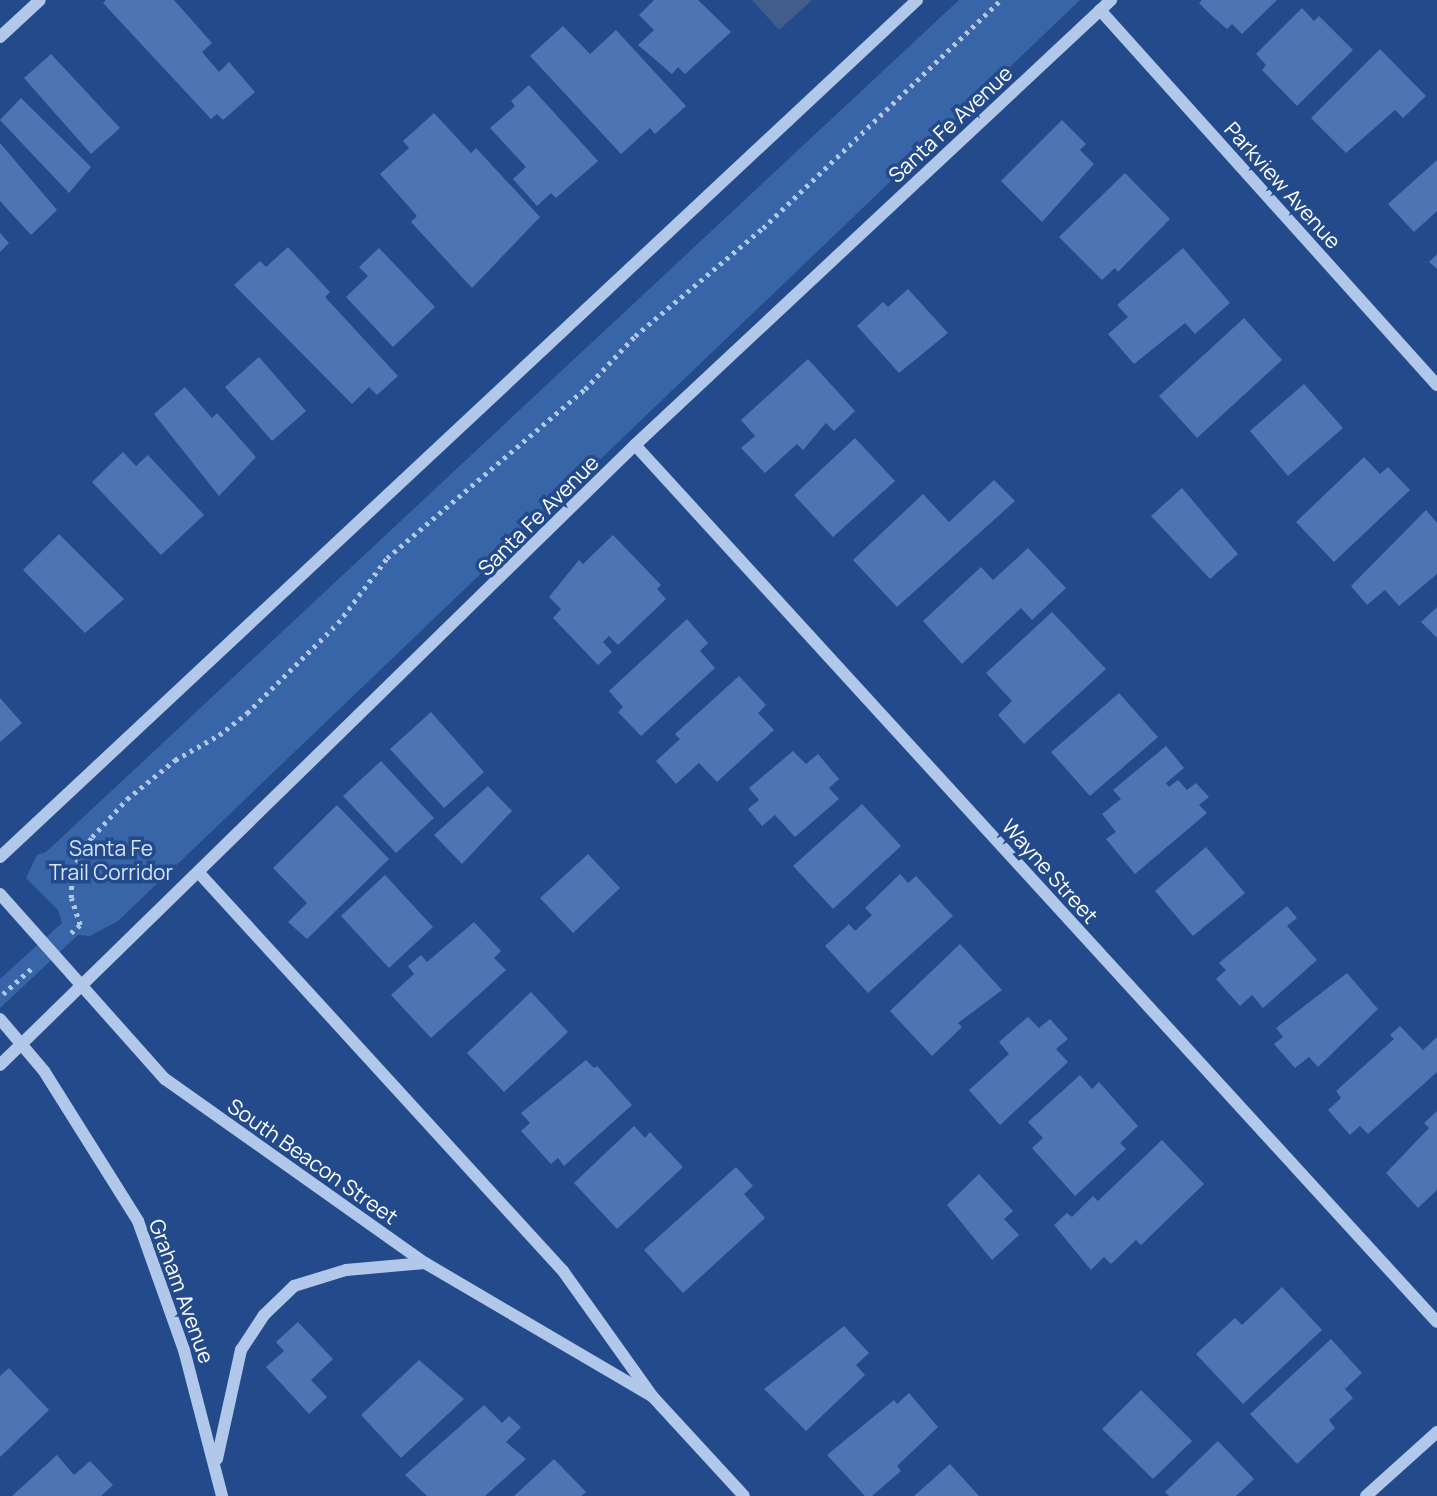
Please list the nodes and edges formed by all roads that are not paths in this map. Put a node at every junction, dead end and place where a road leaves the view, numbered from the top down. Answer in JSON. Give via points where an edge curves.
{"nodes":[{"id":1,"x":40,"y":0,"type":"edge"},
{"id":2,"x":917,"y":0,"type":"edge"},
{"id":3,"x":1111,"y":0,"type":"edge"},
{"id":4,"x":1100,"y":10,"type":"junction"},
{"id":5,"x":0,"y":37,"type":"edge"},
{"id":6,"x":1437,"y":385,"type":"edge"},
{"id":7,"x":635,"y":445,"type":"junction"},
{"id":8,"x":0,"y":857,"type":"edge"},
{"id":9,"x":200,"y":874,"type":"junction"},
{"id":10,"x":0,"y":894,"type":"edge"},
{"id":11,"x":82,"y":989,"type":"junction"},
{"id":12,"x":0,"y":1018,"type":"edge"},
{"id":13,"x":23,"y":1044,"type":"junction"},
{"id":14,"x":0,"y":1065,"type":"edge"},
{"id":15,"x":425,"y":1263,"type":"junction"},
{"id":16,"x":1437,"y":1322,"type":"edge"},
{"id":17,"x":653,"y":1397,"type":"junction"},
{"id":18,"x":1437,"y":1432,"type":"edge"},
{"id":19,"x":217,"y":1462,"type":"junction"},
{"id":20,"x":222,"y":1496,"type":"edge"},
{"id":21,"x":744,"y":1496,"type":"edge"},
{"id":22,"x":1366,"y":1496,"type":"edge"}],
"edges":[{"from":1,"to":5,"type":"street"},
{"from":2,"to":8,"type":"street"},
{"from":3,"to":4,"type":"street","name":"Santa Fe Avenue"},
{"from":4,"to":6,"type":"street","name":"Parkview Avenue"},
{"from":4,"to":7,"type":"street","name":"Santa Fe Avenue"},
{"from":7,"to":9,"type":"street","name":"Santa Fe Avenue"},
{"from":7,"to":16,"type":"street","name":"Wayne Street"},
{"from":9,"to":11,"type":"street","name":"Santa Fe Avenue"},
{"from":9,"to":17,"type":"street","name":"South Beacon Street","via":[[564,1271]]},
{"from":10,"to":11,"type":"street","name":"South Beacon Street"},
{"from":11,"to":13,"type":"street","name":"Santa Fe Avenue"},
{"from":11,"to":15,"type":"street","name":"South Beacon Street","via":[[165,1079]]},
{"from":12,"to":13,"type":"street"},
{"from":13,"to":14,"type":"street","name":"Santa Fe Avenue"},
{"from":13,"to":19,"type":"street","name":"Graham Avenue","via":[[138,1221],[176,1323]]},
{"from":15,"to":17,"type":"street","name":"South Beacon Street"},
{"from":15,"to":19,"type":"street","via":[[346,1270],[294,1286],[279,1300],[242,1350]]},
{"from":17,"to":21,"type":"street","name":"South Beacon Street"},
{"from":18,"to":22,"type":"street"},
{"from":19,"to":20,"type":"street","name":"Graham Avenue"}]}
